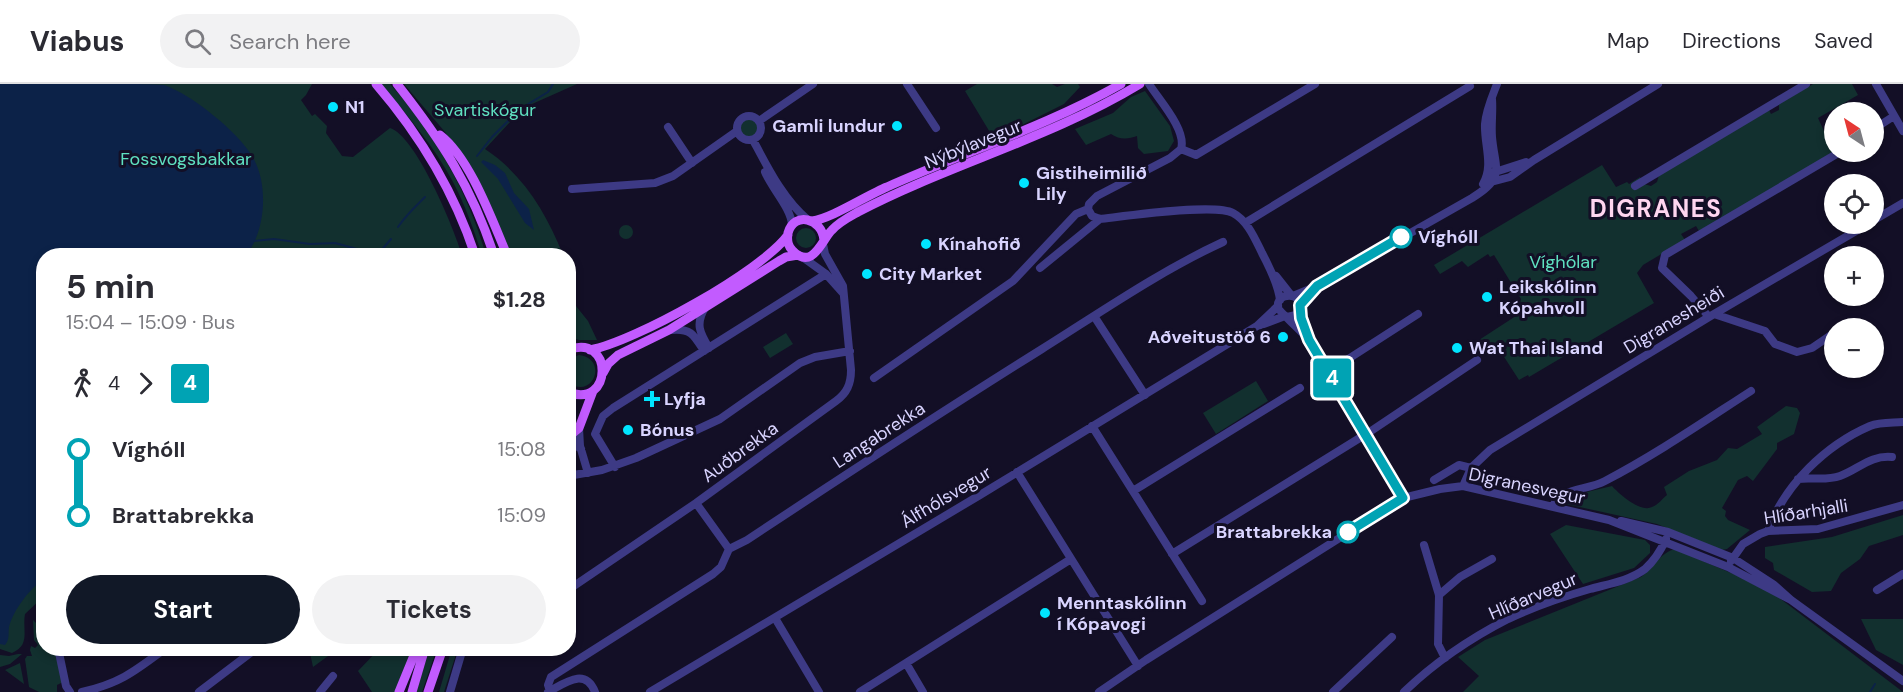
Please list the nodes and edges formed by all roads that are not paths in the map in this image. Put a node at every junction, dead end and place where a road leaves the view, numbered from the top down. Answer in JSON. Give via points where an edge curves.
{"nodes":[{"id":1,"x":376,"y":84,"type":"edge"},
{"id":2,"x":397,"y":84,"type":"edge"},
{"id":3,"x":813,"y":84,"type":"edge"},
{"id":4,"x":908,"y":84,"type":"edge"},
{"id":5,"x":1140,"y":84,"type":"edge"},
{"id":6,"x":1149,"y":84,"type":"edge"},
{"id":7,"x":1315,"y":84,"type":"edge"},
{"id":8,"x":1497,"y":84,"type":"edge"},
{"id":9,"x":1658,"y":84,"type":"edge"},
{"id":10,"x":1806,"y":84,"type":"edge"},
{"id":11,"x":1876,"y":84,"type":"edge"},
{"id":12,"x":1119,"y":85,"type":"edge"},
{"id":13,"x":1470,"y":86,"type":"dead end"},
{"id":14,"x":1894,"y":116,"type":"junction"},
{"id":15,"x":759,"y":121,"type":"junction"},
{"id":16,"x":1884,"y":122,"type":"edge"},
{"id":17,"x":668,"y":127,"type":"dead end"},
{"id":18,"x":431,"y":128,"type":"junction"},
{"id":19,"x":936,"y":128,"type":"dead end"},
{"id":20,"x":737,"y":131,"type":"junction"},
{"id":21,"x":1903,"y":131,"type":"edge"},
{"id":22,"x":753,"y":140,"type":"junction"},
{"id":23,"x":1181,"y":149,"type":"junction"},
{"id":24,"x":1824,"y":161,"type":"edge"},
{"id":25,"x":692,"y":163,"type":"junction"},
{"id":26,"x":765,"y":164,"type":"junction"},
{"id":27,"x":1490,"y":177,"type":"junction"},
{"id":28,"x":1635,"y":186,"type":"dead end"},
{"id":29,"x":572,"y":189,"type":"dead end"},
{"id":30,"x":1903,"y":203,"type":"edge"},
{"id":31,"x":1088,"y":208,"type":"junction"},
{"id":32,"x":1884,"y":214,"type":"edge"},
{"id":33,"x":1100,"y":219,"type":"junction"},
{"id":34,"x":810,"y":220,"type":"junction"},
{"id":35,"x":1245,"y":223,"type":"junction"},
{"id":36,"x":790,"y":230,"type":"junction"},
{"id":37,"x":1851,"y":234,"type":"edge"},
{"id":38,"x":823,"y":242,"type":"junction"},
{"id":39,"x":1223,"y":242,"type":"dead end"},
{"id":40,"x":472,"y":248,"type":"edge"},
{"id":41,"x":491,"y":248,"type":"edge"},
{"id":42,"x":504,"y":248,"type":"edge"},
{"id":43,"x":800,"y":255,"type":"junction"},
{"id":44,"x":1040,"y":268,"type":"dead end"},
{"id":45,"x":1271,"y":270,"type":"junction"},
{"id":46,"x":826,"y":274,"type":"junction"},
{"id":47,"x":1317,"y":286,"type":"junction"},
{"id":48,"x":844,"y":294,"type":"junction"},
{"id":49,"x":1292,"y":295,"type":"junction"},
{"id":50,"x":1279,"y":303,"type":"junction"},
{"id":51,"x":1300,"y":307,"type":"junction"},
{"id":52,"x":705,"y":308,"type":"junction"},
{"id":53,"x":1418,"y":314,"type":"dead end"},
{"id":54,"x":1711,"y":315,"type":"junction"},
{"id":55,"x":1094,"y":316,"type":"junction"},
{"id":56,"x":1286,"y":317,"type":"junction"},
{"id":57,"x":1257,"y":326,"type":"junction"},
{"id":58,"x":669,"y":330,"type":"junction"},
{"id":59,"x":1309,"y":340,"type":"junction"},
{"id":60,"x":1824,"y":340,"type":"edge"},
{"id":61,"x":576,"y":349,"type":"edge"},
{"id":62,"x":706,"y":349,"type":"junction"},
{"id":63,"x":590,"y":350,"type":"junction"},
{"id":64,"x":850,"y":351,"type":"junction"},
{"id":65,"x":1477,"y":360,"type":"dead end"},
{"id":66,"x":1328,"y":372,"type":"junction"},
{"id":67,"x":603,"y":373,"type":"junction"},
{"id":68,"x":874,"y":378,"type":"dead end"},
{"id":69,"x":1300,"y":388,"type":"dead end"},
{"id":70,"x":593,"y":391,"type":"junction"},
{"id":71,"x":1751,"y":391,"type":"dead end"},
{"id":72,"x":576,"y":394,"type":"edge"},
{"id":73,"x":579,"y":395,"type":"junction"},
{"id":74,"x":1145,"y":395,"type":"junction"},
{"id":75,"x":576,"y":396,"type":"edge"},
{"id":76,"x":1903,"y":422,"type":"edge"},
{"id":77,"x":1092,"y":426,"type":"junction"},
{"id":78,"x":579,"y":428,"type":"junction"},
{"id":79,"x":576,"y":430,"type":"edge"},
{"id":80,"x":1365,"y":434,"type":"junction"},
{"id":81,"x":576,"y":445,"type":"edge"},
{"id":82,"x":581,"y":449,"type":"junction"},
{"id":83,"x":1892,"y":457,"type":"dead end"},
{"id":84,"x":615,"y":467,"type":"junction"},
{"id":85,"x":1471,"y":468,"type":"junction"},
{"id":86,"x":1017,"y":472,"type":"junction"},
{"id":87,"x":588,"y":473,"type":"junction"},
{"id":88,"x":576,"y":475,"type":"edge"},
{"id":89,"x":1434,"y":480,"type":"dead end"},
{"id":90,"x":1798,"y":480,"type":"junction"},
{"id":91,"x":1463,"y":486,"type":"junction"},
{"id":92,"x":1133,"y":490,"type":"junction"},
{"id":93,"x":1403,"y":498,"type":"junction"},
{"id":94,"x":696,"y":503,"type":"junction"},
{"id":95,"x":1553,"y":506,"type":"junction"},
{"id":96,"x":1903,"y":506,"type":"edge"},
{"id":97,"x":1609,"y":520,"type":"junction"},
{"id":98,"x":1768,"y":531,"type":"junction"},
{"id":99,"x":1668,"y":532,"type":"junction"},
{"id":100,"x":1665,"y":541,"type":"junction"},
{"id":101,"x":1424,"y":545,"type":"dead end"},
{"id":102,"x":729,"y":549,"type":"junction"},
{"id":103,"x":1172,"y":554,"type":"junction"},
{"id":104,"x":1733,"y":558,"type":"junction"},
{"id":105,"x":1071,"y":559,"type":"junction"},
{"id":106,"x":1492,"y":559,"type":"dead end"},
{"id":107,"x":1728,"y":567,"type":"junction"},
{"id":108,"x":1903,"y":574,"type":"edge"},
{"id":109,"x":576,"y":585,"type":"edge"},
{"id":110,"x":1877,"y":590,"type":"dead end"},
{"id":111,"x":1439,"y":595,"type":"junction"},
{"id":112,"x":1791,"y":600,"type":"junction"},
{"id":113,"x":1202,"y":601,"type":"dead end"},
{"id":114,"x":775,"y":618,"type":"junction"},
{"id":115,"x":1392,"y":637,"type":"dead end"},
{"id":116,"x":60,"y":656,"type":"edge"},
{"id":117,"x":150,"y":656,"type":"edge"},
{"id":118,"x":246,"y":656,"type":"edge"},
{"id":119,"x":414,"y":656,"type":"edge"},
{"id":120,"x":422,"y":656,"type":"edge"},
{"id":121,"x":440,"y":656,"type":"edge"},
{"id":122,"x":461,"y":656,"type":"edge"},
{"id":123,"x":1445,"y":658,"type":"junction"},
{"id":124,"x":906,"y":663,"type":"junction"},
{"id":125,"x":1137,"y":666,"type":"junction"},
{"id":126,"x":333,"y":676,"type":"dead end"},
{"id":127,"x":1903,"y":681,"type":"edge"},
{"id":128,"x":70,"y":692,"type":"edge"},
{"id":129,"x":82,"y":692,"type":"edge"},
{"id":130,"x":199,"y":692,"type":"edge"},
{"id":131,"x":321,"y":692,"type":"edge"},
{"id":132,"x":399,"y":692,"type":"edge"},
{"id":133,"x":412,"y":692,"type":"edge"},
{"id":134,"x":428,"y":692,"type":"edge"},
{"id":135,"x":450,"y":692,"type":"edge"},
{"id":136,"x":549,"y":692,"type":"edge"},
{"id":137,"x":595,"y":692,"type":"edge"},
{"id":138,"x":650,"y":692,"type":"edge"},
{"id":139,"x":819,"y":692,"type":"edge"},
{"id":140,"x":860,"y":692,"type":"edge"},
{"id":141,"x":923,"y":692,"type":"edge"},
{"id":142,"x":1099,"y":692,"type":"edge"},
{"id":143,"x":1333,"y":692,"type":"edge"},
{"id":144,"x":1404,"y":692,"type":"edge"}],
"edges":[{"from":1,"to":40,"type":"main road","via":[[409,125],[442,177]]},
{"from":2,"to":18,"type":"main road"},
{"from":3,"to":15,"type":"street"},
{"from":4,"to":19,"type":"street"},
{"from":5,"to":38,"type":"main road","name":"Nýbýlavegur","via":[[1052,130],[866,207],[830,231]]},
{"from":6,"to":23,"type":"street","via":[[1179,128]]},
{"from":7,"to":23,"type":"street","via":[[1196,155]]},
{"from":8,"to":27,"type":"street","via":[[1492,99]]},
{"from":9,"to":27,"type":"street","via":[[1534,160]]},
{"from":10,"to":28,"type":"street"},
{"from":11,"to":14,"type":"street"},
{"from":12,"to":34,"type":"main road","name":"Nýbýlavegur","via":[[828,217]]},
{"from":13,"to":35,"type":"street"},
{"from":14,"to":16,"type":"street"},
{"from":14,"to":21,"type":"street"},
{"from":15,"to":20,"type":"street","via":[[753,116],[742,118]]},
{"from":15,"to":22,"type":"street","via":[[761,132]]},
{"from":17,"to":25,"type":"street"},
{"from":18,"to":41,"type":"main road","via":[[468,188]]},
{"from":18,"to":42,"type":"main road","via":[[445,139],[466,169]]},
{"from":20,"to":22,"type":"street","via":[[745,140]]},
{"from":20,"to":25,"type":"street"},
{"from":22,"to":26,"type":"street"},
{"from":23,"to":31,"type":"street","via":[[1096,196]]},
{"from":24,"to":54,"type":"street","via":[[1665,255],[1662,268]]},
{"from":25,"to":29,"type":"street","via":[[655,183]]},
{"from":26,"to":34,"type":"street","via":[[796,208]]},
{"from":26,"to":36,"type":"street","via":[[769,182],[790,216]]},
{"from":27,"to":47,"type":"street","via":[[1479,194]]},
{"from":30,"to":32,"type":"street"},
{"from":31,"to":33,"type":"street","via":[[1092,216]]},
{"from":31,"to":68,"type":"street","via":[[1076,214],[1012,281]]},
{"from":33,"to":35,"type":"street","via":[[1220,209]]},
{"from":33,"to":44,"type":"street"},
{"from":34,"to":36,"type":"main road","via":[[802,220]]},
{"from":34,"to":38,"type":"main road","via":[[821,228]]},
{"from":35,"to":45,"type":"street"},
{"from":36,"to":43,"type":"main road","via":[[789,247]]},
{"from":36,"to":63,"type":"main road","via":[[765,258],[684,309],[615,344]]},
{"from":37,"to":54,"type":"street","name":"Digranesheiði"},
{"from":38,"to":43,"type":"main road","via":[[816,253]]},
{"from":38,"to":48,"type":"street","name":"Auðbrekka"},
{"from":39,"to":55,"type":"street","name":"Langabrekka"},
{"from":43,"to":46,"type":"street"},
{"from":43,"to":52,"type":"main road","via":[[786,257]]},
{"from":45,"to":49,"type":"street"},
{"from":45,"to":50,"type":"street"},
{"from":46,"to":48,"type":"street"},
{"from":46,"to":62,"type":"street"},
{"from":47,"to":49,"type":"street"},
{"from":47,"to":51,"type":"street"},
{"from":48,"to":64,"type":"street","name":"Auðbrekka"},
{"from":49,"to":50,"type":"street","via":[[1284,296]]},
{"from":49,"to":51,"type":"street"},
{"from":50,"to":56,"type":"street","via":[[1280,312]]},
{"from":50,"to":57,"type":"street","name":"Álfhólsvegur"},
{"from":51,"to":56,"type":"street","via":[[1293,316]]},
{"from":51,"to":59,"type":"street"},
{"from":52,"to":58,"type":"main road"},
{"from":52,"to":62,"type":"street","via":[[699,325]]},
{"from":53,"to":66,"type":"street"},
{"from":54,"to":60,"type":"street","via":[[1765,331],[1775,344],[1797,352]]},
{"from":54,"to":85,"type":"street","name":"Digranesheiði","via":[[1490,450]]},
{"from":55,"to":74,"type":"street"},
{"from":55,"to":102,"type":"street","name":"Langabrekka"},
{"from":56,"to":57,"type":"street","name":"Álfhólsvegur"},
{"from":56,"to":59,"type":"street"},
{"from":57,"to":74,"type":"street","name":"Álfhólsvegur"},
{"from":58,"to":62,"type":"street","via":[[687,330]]},
{"from":58,"to":67,"type":"main road","via":[[618,355]]},
{"from":59,"to":66,"type":"street"},
{"from":61,"to":63,"type":"main road"},
{"from":62,"to":84,"type":"street","via":[[603,416],[595,434]]},
{"from":63,"to":67,"type":"main road","via":[[599,358]]},
{"from":64,"to":84,"type":"street","via":[[800,363],[720,419]]},
{"from":64,"to":94,"type":"street","name":"Auðbrekka","via":[[851,378],[842,396]]},
{"from":65,"to":80,"type":"street"},
{"from":66,"to":80,"type":"street"},
{"from":67,"to":70,"type":"main road"},
{"from":69,"to":92,"type":"street"},
{"from":70,"to":73,"type":"main road"},
{"from":70,"to":78,"type":"main road"},
{"from":71,"to":95,"type":"street","via":[[1627,470],[1598,485],[1564,493]]},
{"from":72,"to":73,"type":"main road"},
{"from":73,"to":75,"type":"main road"},
{"from":74,"to":77,"type":"street","name":"Álfhólsvegur"},
{"from":76,"to":90,"type":"street","via":[[1872,425],[1813,462]]},
{"from":77,"to":86,"type":"street","name":"Álfhólsvegur"},
{"from":77,"to":92,"type":"street"},
{"from":78,"to":79,"type":"main road"},
{"from":78,"to":82,"type":"street"},
{"from":80,"to":93,"type":"street"},
{"from":80,"to":103,"type":"street"},
{"from":81,"to":82,"type":"street"},
{"from":82,"to":87,"type":"street"},
{"from":83,"to":90,"type":"street","via":[[1881,456],[1840,476]]},
{"from":84,"to":87,"type":"street"},
{"from":85,"to":89,"type":"street","name":"Digranesheiði","via":[[1459,465]]},
{"from":85,"to":91,"type":"street","name":"Digranesheiði"},
{"from":86,"to":105,"type":"street"},
{"from":86,"to":114,"type":"street","name":"Álfhólsvegur"},
{"from":87,"to":88,"type":"street"},
{"from":90,"to":98,"type":"street","via":[[1782,501]]},
{"from":91,"to":93,"type":"street","name":"Digranesvegur"},
{"from":91,"to":95,"type":"street","name":"Digranesvegur"},
{"from":92,"to":103,"type":"street"},
{"from":93,"to":125,"type":"street","name":"Digranesvegur"},
{"from":94,"to":102,"type":"street"},
{"from":94,"to":109,"type":"street","name":"Auðbrekka"},
{"from":95,"to":97,"type":"street","name":"Digranesvegur"},
{"from":96,"to":98,"type":"street","name":"Hlíðarhjalli","via":[[1818,529]]},
{"from":97,"to":99,"type":"street","name":"Digranesvegur"},
{"from":97,"to":100,"type":"street","name":"Digranesvegur"},
{"from":98,"to":104,"type":"street","name":"Hlíðarhjalli","via":[[1749,539]]},
{"from":99,"to":100,"type":"street","name":"Hlíðarvegur"},
{"from":99,"to":104,"type":"street","name":"Digranesvegur"},
{"from":100,"to":107,"type":"street","name":"Digranesvegur"},
{"from":100,"to":123,"type":"street","name":"Hlíðarvegur","via":[[1654,560],[1633,576],[1571,594],[1509,619]]},
{"from":101,"to":111,"type":"street"},
{"from":102,"to":136,"type":"street","via":[[713,574],[551,677]]},
{"from":103,"to":113,"type":"street"},
{"from":104,"to":107,"type":"street","name":"Hlíðarhjalli"},
{"from":104,"to":112,"type":"street","name":"Digranesvegur"},
{"from":105,"to":124,"type":"street"},
{"from":105,"to":125,"type":"street"},
{"from":106,"to":111,"type":"street","via":[[1460,577]]},
{"from":107,"to":112,"type":"street","name":"Digranesvegur"},
{"from":108,"to":110,"type":"street"},
{"from":111,"to":123,"type":"street","via":[[1438,644]]},
{"from":112,"to":127,"type":"street","name":"Digranesvegur"},
{"from":114,"to":138,"type":"street","name":"Álfhólsvegur"},
{"from":114,"to":139,"type":"street"},
{"from":115,"to":143,"type":"street"},
{"from":116,"to":128,"type":"street"},
{"from":117,"to":129,"type":"street","via":[[123,679]]},
{"from":118,"to":130,"type":"street"},
{"from":119,"to":132,"type":"main road"},
{"from":120,"to":133,"type":"main road"},
{"from":121,"to":134,"type":"main road"},
{"from":122,"to":135,"type":"street"},
{"from":123,"to":144,"type":"street","name":"Hlíðarvegur"},
{"from":124,"to":140,"type":"street"},
{"from":124,"to":141,"type":"street"},
{"from":125,"to":142,"type":"street","name":"Digranesvegur"},
{"from":126,"to":131,"type":"street"},
{"from":136,"to":137,"type":"street","via":[[576,678],[588,681]]}]}
